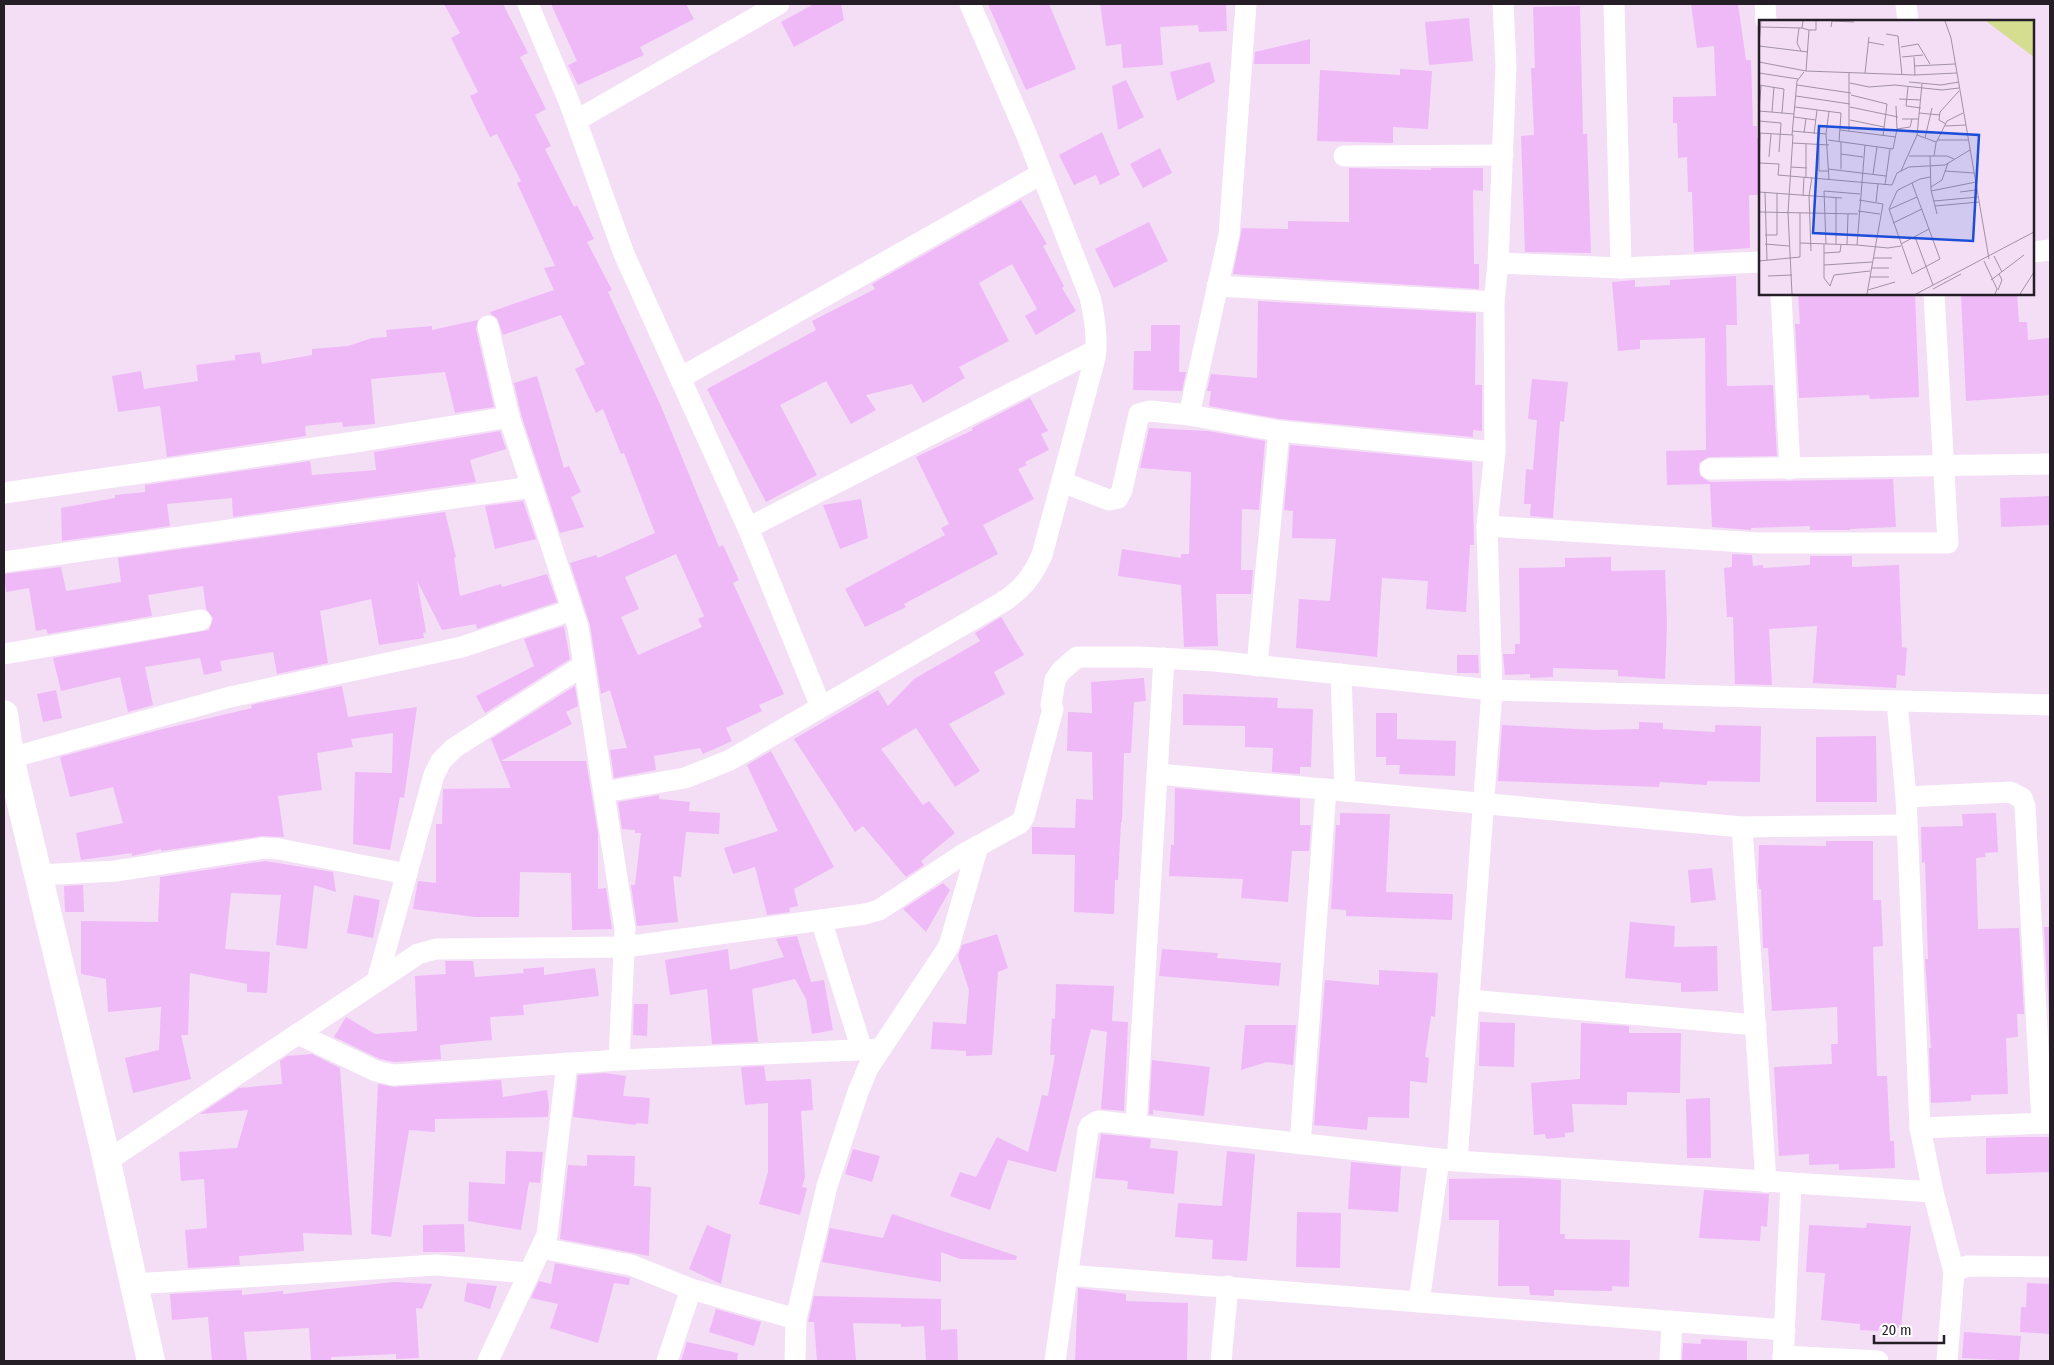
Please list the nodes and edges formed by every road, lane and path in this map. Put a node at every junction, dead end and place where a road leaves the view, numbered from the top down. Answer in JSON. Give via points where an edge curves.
{"nodes":[{"id":1,"x":528,"y":4,"type":"edge"},
{"id":2,"x":779,"y":4,"type":"edge"},
{"id":3,"x":970,"y":4,"type":"edge"},
{"id":4,"x":1246,"y":4,"type":"edge"},
{"id":5,"x":1502,"y":4,"type":"edge"},
{"id":6,"x":1614,"y":4,"type":"edge"},
{"id":7,"x":1765,"y":4,"type":"edge"},
{"id":8,"x":1906,"y":4,"type":"edge"},
{"id":9,"x":752,"y":10,"type":"edge"},
{"id":10,"x":1766,"y":20,"type":"edge"},
{"id":11,"x":1908,"y":20,"type":"edge"},
{"id":12,"x":576,"y":120,"type":"junction"},
{"id":13,"x":1503,"y":155,"type":"junction"},
{"id":14,"x":1344,"y":156,"type":"dead end"},
{"id":15,"x":1042,"y":174,"type":"junction"},
{"id":16,"x":2050,"y":250,"type":"edge"},
{"id":17,"x":2034,"y":252,"type":"edge"},
{"id":18,"x":1759,"y":262,"type":"edge"},
{"id":19,"x":1498,"y":263,"type":"junction"},
{"id":20,"x":1621,"y":268,"type":"junction"},
{"id":21,"x":1217,"y":286,"type":"junction"},
{"id":22,"x":1781,"y":295,"type":"edge"},
{"id":23,"x":1934,"y":295,"type":"edge"},
{"id":24,"x":1494,"y":302,"type":"junction"},
{"id":25,"x":488,"y":326,"type":"dead end"},
{"id":26,"x":1096,"y":350,"type":"junction"},
{"id":27,"x":680,"y":378,"type":"junction"},
{"id":28,"x":1189,"y":415,"type":"junction"},
{"id":29,"x":509,"y":417,"type":"junction"},
{"id":30,"x":1279,"y":431,"type":"junction"},
{"id":31,"x":1495,"y":452,"type":"junction"},
{"id":32,"x":1944,"y":464,"type":"junction"},
{"id":33,"x":2050,"y":464,"type":"edge"},
{"id":34,"x":1710,"y":469,"type":"dead end"},
{"id":35,"x":1790,"y":469,"type":"junction"},
{"id":36,"x":1068,"y":484,"type":"junction"},
{"id":37,"x":532,"y":487,"type":"junction"},
{"id":38,"x":4,"y":492,"type":"edge"},
{"id":39,"x":1487,"y":526,"type":"junction"},
{"id":40,"x":748,"y":528,"type":"junction"},
{"id":41,"x":4,"y":562,"type":"edge"},
{"id":42,"x":572,"y":610,"type":"junction"},
{"id":43,"x":201,"y":620,"type":"dead end"},
{"id":44,"x":4,"y":654,"type":"edge"},
{"id":45,"x":1164,"y":658,"type":"junction"},
{"id":46,"x":584,"y":665,"type":"junction"},
{"id":47,"x":1257,"y":666,"type":"junction"},
{"id":48,"x":1341,"y":674,"type":"junction"},
{"id":49,"x":1492,"y":690,"type":"junction"},
{"id":50,"x":1897,"y":702,"type":"junction"},
{"id":51,"x":2050,"y":705,"type":"edge"},
{"id":52,"x":821,"y":707,"type":"junction"},
{"id":53,"x":4,"y":714,"type":"edge"},
{"id":54,"x":10,"y":758,"type":"junction"},
{"id":55,"x":1158,"y":774,"type":"junction"},
{"id":56,"x":1336,"y":790,"type":"junction"},
{"id":57,"x":604,"y":792,"type":"junction"},
{"id":58,"x":1906,"y":796,"type":"junction"},
{"id":59,"x":1483,"y":804,"type":"junction"},
{"id":60,"x":1906,"y":825,"type":"junction"},
{"id":61,"x":1742,"y":827,"type":"junction"},
{"id":62,"x":985,"y":842,"type":"junction"},
{"id":63,"x":408,"y":874,"type":"junction"},
{"id":64,"x":38,"y":875,"type":"junction"},
{"id":65,"x":821,"y":920,"type":"junction"},
{"id":66,"x":625,"y":947,"type":"junction"},
{"id":67,"x":377,"y":981,"type":"junction"},
{"id":68,"x":1469,"y":1000,"type":"junction"},
{"id":69,"x":1756,"y":1025,"type":"junction"},
{"id":70,"x":298,"y":1034,"type":"junction"},
{"id":71,"x":872,"y":1049,"type":"junction"},
{"id":72,"x":619,"y":1060,"type":"junction"},
{"id":73,"x":568,"y":1063,"type":"junction"},
{"id":74,"x":2046,"y":1123,"type":"edge"},
{"id":75,"x":1136,"y":1126,"type":"junction"},
{"id":76,"x":1920,"y":1128,"type":"junction"},
{"id":77,"x":1300,"y":1144,"type":"junction"},
{"id":78,"x":1448,"y":1160,"type":"junction"},
{"id":79,"x":107,"y":1161,"type":"junction"},
{"id":80,"x":1766,"y":1182,"type":"junction"},
{"id":81,"x":1791,"y":1183,"type":"junction"},
{"id":82,"x":1933,"y":1192,"type":"junction"},
{"id":83,"x":541,"y":1248,"type":"junction"},
{"id":84,"x":2050,"y":1268,"type":"edge"},
{"id":85,"x":1954,"y":1272,"type":"junction"},
{"id":86,"x":529,"y":1273,"type":"junction"},
{"id":87,"x":1067,"y":1275,"type":"junction"},
{"id":88,"x":134,"y":1284,"type":"junction"},
{"id":89,"x":1228,"y":1286,"type":"junction"},
{"id":90,"x":691,"y":1289,"type":"junction"},
{"id":91,"x":1419,"y":1302,"type":"junction"},
{"id":92,"x":796,"y":1319,"type":"junction"},
{"id":93,"x":1672,"y":1322,"type":"junction"},
{"id":94,"x":1785,"y":1330,"type":"junction"},
{"id":95,"x":1783,"y":1358,"type":"edge"},
{"id":96,"x":151,"y":1361,"type":"edge"},
{"id":97,"x":488,"y":1361,"type":"edge"},
{"id":98,"x":667,"y":1361,"type":"edge"},
{"id":99,"x":795,"y":1361,"type":"edge"},
{"id":100,"x":1055,"y":1361,"type":"edge"},
{"id":101,"x":1222,"y":1361,"type":"edge"},
{"id":102,"x":1670,"y":1361,"type":"edge"},
{"id":103,"x":1878,"y":1361,"type":"edge"},
{"id":104,"x":1947,"y":1361,"type":"edge"}],
"edges":[{"from":1,"to":12,"type":"street"},
{"from":2,"to":9,"type":"street"},
{"from":3,"to":15,"type":"street"},
{"from":4,"to":21,"type":"street","via":[[1229,235]]},
{"from":5,"to":13,"type":"street","via":[[1506,66]]},
{"from":6,"to":20,"type":"street"},
{"from":7,"to":10,"type":"street"},
{"from":8,"to":11,"type":"street"},
{"from":9,"to":12,"type":"street"},
{"from":12,"to":27,"type":"street","via":[[619,242]]},
{"from":13,"to":14,"type":"street"},
{"from":13,"to":19,"type":"street"},
{"from":15,"to":26,"type":"street","via":[[1090,297],[1095,318]]},
{"from":15,"to":27,"type":"street"},
{"from":16,"to":17,"type":"street"},
{"from":18,"to":20,"type":"street"},
{"from":19,"to":20,"type":"street"},
{"from":19,"to":24,"type":"street"},
{"from":21,"to":24,"type":"street"},
{"from":21,"to":28,"type":"street"},
{"from":22,"to":35,"type":"street"},
{"from":23,"to":32,"type":"street"},
{"from":24,"to":31,"type":"street"},
{"from":25,"to":29,"type":"street"},
{"from":26,"to":36,"type":"street"},
{"from":26,"to":40,"type":"street"},
{"from":27,"to":40,"type":"street"},
{"from":28,"to":30,"type":"street"},
{"from":28,"to":36,"type":"street","via":[[1150,411],[1140,414],[1118,498],[1109,500]]},
{"from":29,"to":37,"type":"street"},
{"from":29,"to":38,"type":"street"},
{"from":30,"to":31,"type":"street"},
{"from":30,"to":47,"type":"street"},
{"from":31,"to":39,"type":"street"},
{"from":32,"to":33,"type":"street"},
{"from":32,"to":35,"type":"street"},
{"from":32,"to":39,"type":"street","via":[[1948,543],[1760,543]]},
{"from":34,"to":35,"type":"street"},
{"from":36,"to":52,"type":"street","via":[[1033,576],[1019,592]]},
{"from":37,"to":41,"type":"street"},
{"from":37,"to":42,"type":"street"},
{"from":39,"to":49,"type":"street"},
{"from":40,"to":52,"type":"street"},
{"from":42,"to":46,"type":"street"},
{"from":42,"to":54,"type":"street","via":[[462,647],[230,697]]},
{"from":43,"to":44,"type":"street"},
{"from":45,"to":47,"type":"street"},
{"from":45,"to":55,"type":"street"},
{"from":45,"to":62,"type":"street","via":[[1077,657],[1060,671],[1055,680],[1053,709],[1024,817],[1020,823]]},
{"from":46,"to":57,"type":"street"},
{"from":46,"to":63,"type":"street","via":[[454,748],[442,761],[434,775]]},
{"from":47,"to":48,"type":"street"},
{"from":48,"to":49,"type":"street"},
{"from":48,"to":56,"type":"street"},
{"from":49,"to":50,"type":"street"},
{"from":49,"to":59,"type":"street"},
{"from":50,"to":51,"type":"street"},
{"from":50,"to":58,"type":"street"},
{"from":52,"to":57,"type":"street","via":[[704,772]]},
{"from":53,"to":54,"type":"street"},
{"from":54,"to":64,"type":"street"},
{"from":55,"to":56,"type":"street"},
{"from":55,"to":75,"type":"street"},
{"from":56,"to":59,"type":"street"},
{"from":56,"to":77,"type":"street"},
{"from":57,"to":66,"type":"street"},
{"from":58,"to":60,"type":"street"},
{"from":58,"to":74,"type":"street","via":[[2010,792],[2022,798]]},
{"from":59,"to":61,"type":"street"},
{"from":59,"to":68,"type":"street"},
{"from":60,"to":61,"type":"street"},
{"from":60,"to":76,"type":"street"},
{"from":61,"to":69,"type":"street"},
{"from":62,"to":65,"type":"street","via":[[879,910]]},
{"from":62,"to":71,"type":"street","via":[[949,946]]},
{"from":63,"to":64,"type":"street","via":[[279,848],[264,848],[116,871]]},
{"from":63,"to":67,"type":"street"},
{"from":64,"to":79,"type":"street"},
{"from":65,"to":66,"type":"street"},
{"from":65,"to":71,"type":"street"},
{"from":66,"to":67,"type":"street","via":[[427,951]]},
{"from":66,"to":72,"type":"street"},
{"from":67,"to":70,"type":"street"},
{"from":68,"to":69,"type":"street"},
{"from":68,"to":78,"type":"street"},
{"from":69,"to":80,"type":"street"},
{"from":70,"to":73,"type":"street","via":[[386,1074]]},
{"from":70,"to":79,"type":"street"},
{"from":71,"to":72,"type":"street"},
{"from":71,"to":92,"type":"street","via":[[830,1176]]},
{"from":72,"to":73,"type":"street"},
{"from":73,"to":83,"type":"street","via":[[548,1225]]},
{"from":74,"to":76,"type":"street"},
{"from":75,"to":77,"type":"street"},
{"from":75,"to":87,"type":"street","via":[[1098,1121],[1090,1126]]},
{"from":76,"to":82,"type":"street"},
{"from":77,"to":78,"type":"street"},
{"from":78,"to":80,"type":"street"},
{"from":78,"to":91,"type":"street"},
{"from":79,"to":88,"type":"street"},
{"from":80,"to":81,"type":"street"},
{"from":81,"to":82,"type":"street"},
{"from":81,"to":94,"type":"street"},
{"from":82,"to":85,"type":"street"},
{"from":83,"to":86,"type":"street"},
{"from":83,"to":90,"type":"street","via":[[630,1265]]},
{"from":84,"to":85,"type":"street","via":[[1967,1266]]},
{"from":85,"to":104,"type":"street"},
{"from":86,"to":88,"type":"street","via":[[436,1265]]},
{"from":86,"to":97,"type":"street"},
{"from":87,"to":89,"type":"street"},
{"from":87,"to":100,"type":"street"},
{"from":88,"to":96,"type":"street"},
{"from":89,"to":91,"type":"street"},
{"from":89,"to":101,"type":"street"},
{"from":90,"to":92,"type":"street"},
{"from":90,"to":98,"type":"street"},
{"from":91,"to":93,"type":"street"},
{"from":92,"to":99,"type":"street"},
{"from":93,"to":94,"type":"street"},
{"from":93,"to":102,"type":"street"},
{"from":94,"to":95,"type":"street"},
{"from":95,"to":103,"type":"street"}]}
